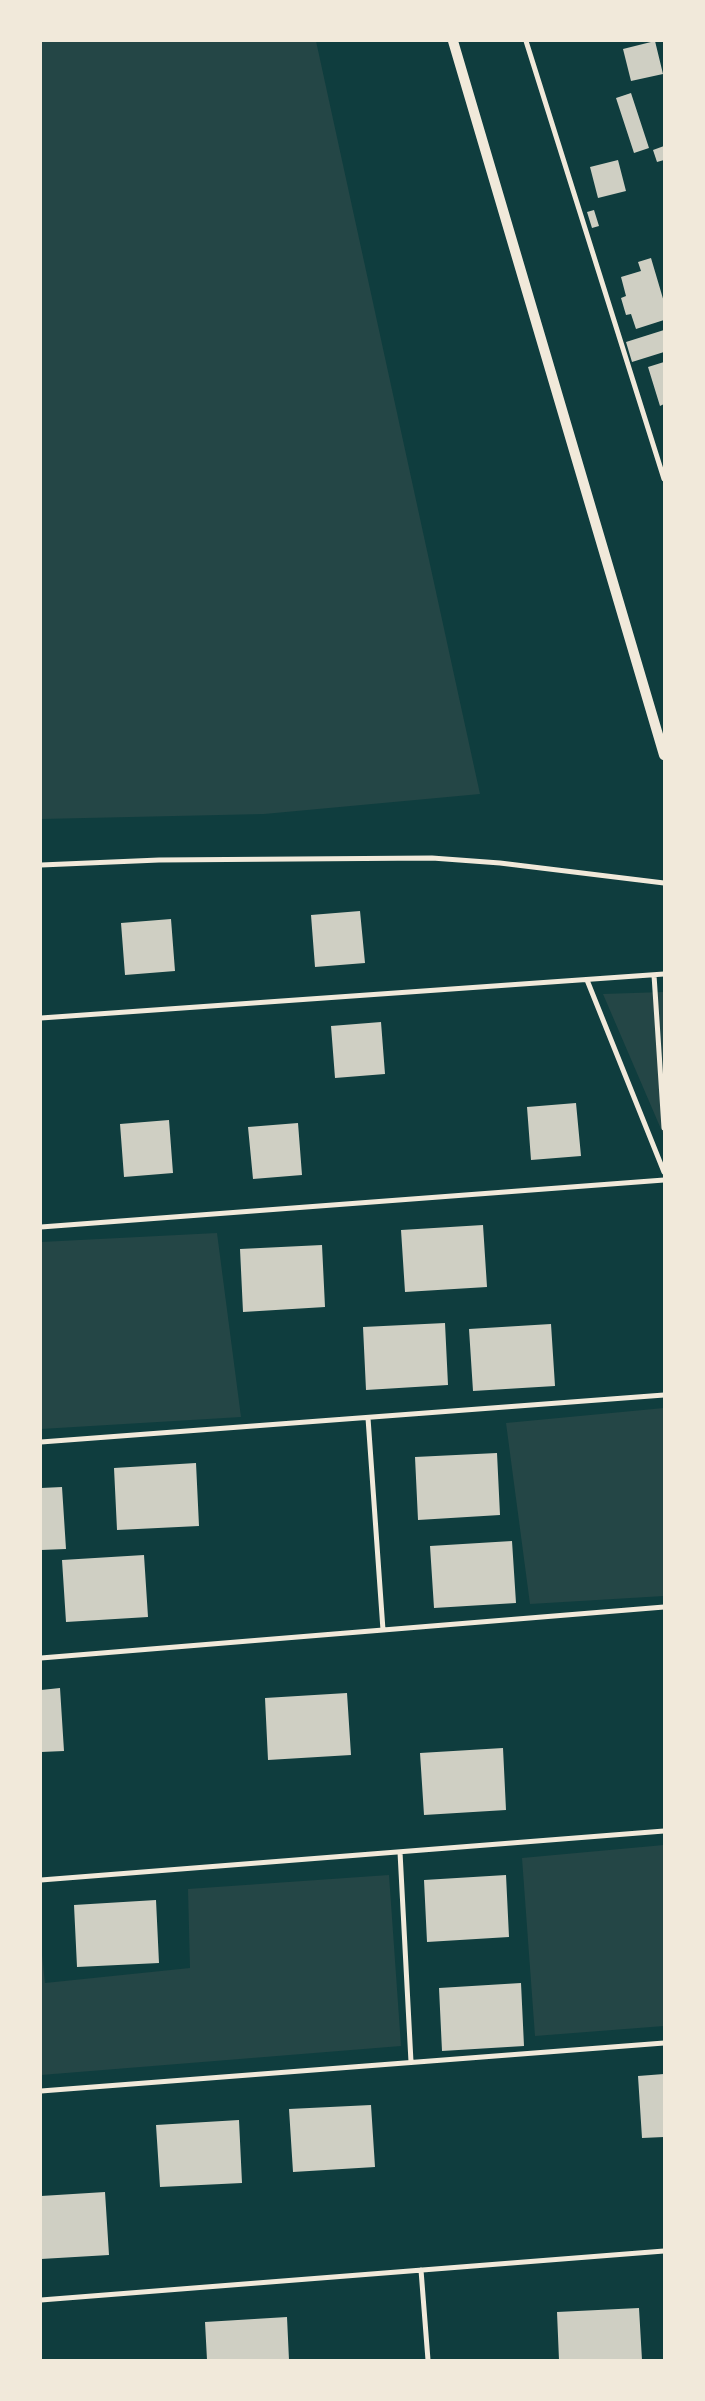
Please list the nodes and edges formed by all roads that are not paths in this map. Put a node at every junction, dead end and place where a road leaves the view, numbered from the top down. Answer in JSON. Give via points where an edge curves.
{"nodes":[{"id":1,"x":453,"y":41,"type":"edge"},
{"id":2,"x":526,"y":41,"type":"edge"},
{"id":3,"x":664,"y":479,"type":"edge"},
{"id":4,"x":664,"y":755,"type":"edge"},
{"id":5,"x":41,"y":865,"type":"edge"},
{"id":6,"x":664,"y":883,"type":"edge"},
{"id":7,"x":664,"y":974,"type":"edge"},
{"id":8,"x":654,"y":975,"type":"junction"},
{"id":9,"x":587,"y":980,"type":"junction"},
{"id":10,"x":41,"y":1018,"type":"edge"},
{"id":11,"x":664,"y":1128,"type":"edge"},
{"id":12,"x":664,"y":1172,"type":"edge"},
{"id":13,"x":664,"y":1180,"type":"edge"},
{"id":14,"x":41,"y":1227,"type":"edge"},
{"id":15,"x":664,"y":1395,"type":"edge"},
{"id":16,"x":368,"y":1418,"type":"junction"},
{"id":17,"x":41,"y":1442,"type":"edge"},
{"id":18,"x":664,"y":1607,"type":"edge"},
{"id":19,"x":383,"y":1630,"type":"junction"},
{"id":20,"x":41,"y":1658,"type":"edge"},
{"id":21,"x":664,"y":1831,"type":"edge"},
{"id":22,"x":400,"y":1852,"type":"junction"},
{"id":23,"x":41,"y":1880,"type":"edge"},
{"id":24,"x":664,"y":2043,"type":"edge"},
{"id":25,"x":411,"y":2062,"type":"junction"},
{"id":26,"x":41,"y":2091,"type":"edge"},
{"id":27,"x":664,"y":2250,"type":"edge"},
{"id":28,"x":421,"y":2270,"type":"junction"},
{"id":29,"x":41,"y":2300,"type":"edge"},
{"id":30,"x":428,"y":2360,"type":"edge"}],
"edges":[{"from":1,"to":4,"type":"main road"},
{"from":2,"to":3,"type":"street"},
{"from":5,"to":6,"type":"street","via":[[159,860],[432,858]]},
{"from":7,"to":8,"type":"street"},
{"from":8,"to":9,"type":"street"},
{"from":8,"to":11,"type":"street"},
{"from":9,"to":10,"type":"street"},
{"from":9,"to":12,"type":"street"},
{"from":13,"to":14,"type":"street"},
{"from":15,"to":16,"type":"street"},
{"from":16,"to":17,"type":"street"},
{"from":16,"to":19,"type":"street"},
{"from":18,"to":19,"type":"street"},
{"from":19,"to":20,"type":"street"},
{"from":21,"to":22,"type":"street"},
{"from":22,"to":23,"type":"street"},
{"from":22,"to":25,"type":"street"},
{"from":24,"to":25,"type":"street"},
{"from":25,"to":26,"type":"street"},
{"from":27,"to":28,"type":"street"},
{"from":28,"to":29,"type":"street"},
{"from":28,"to":30,"type":"street"}]}
